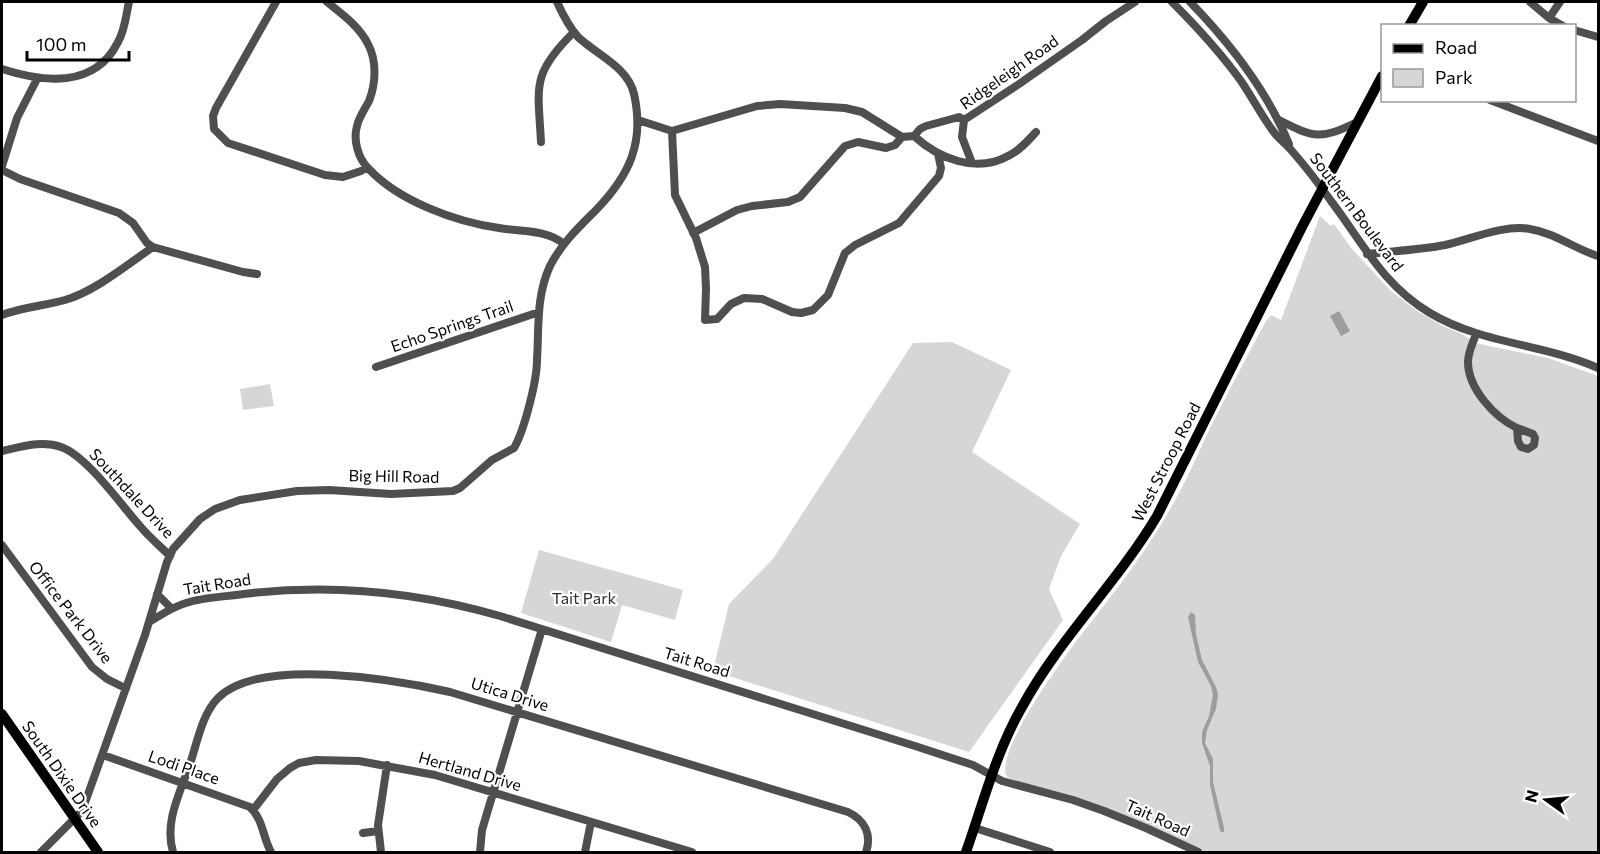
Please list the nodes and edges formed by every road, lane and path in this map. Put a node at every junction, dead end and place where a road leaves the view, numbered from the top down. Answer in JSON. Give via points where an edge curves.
{"nodes":[{"id":1,"x":129,"y":2,"type":"edge"},
{"id":2,"x":276,"y":2,"type":"edge"},
{"id":3,"x":327,"y":2,"type":"edge"},
{"id":4,"x":557,"y":2,"type":"edge"},
{"id":5,"x":1135,"y":2,"type":"edge"},
{"id":6,"x":1172,"y":2,"type":"edge"},
{"id":7,"x":1190,"y":2,"type":"edge"},
{"id":8,"x":1422,"y":2,"type":"edge"},
{"id":9,"x":1530,"y":2,"type":"edge"},
{"id":10,"x":1560,"y":2,"type":"edge"},
{"id":11,"x":1549,"y":18,"type":"junction"},
{"id":12,"x":1410,"y":24,"type":"edge"},
{"id":13,"x":1560,"y":24,"type":"edge"},
{"id":14,"x":1576,"y":30,"type":"edge"},
{"id":15,"x":574,"y":32,"type":"junction"},
{"id":16,"x":1599,"y":37,"type":"edge"},
{"id":17,"x":2,"y":69,"type":"edge"},
{"id":18,"x":37,"y":79,"type":"junction"},
{"id":19,"x":1381,"y":80,"type":"edge"},
{"id":20,"x":1495,"y":102,"type":"edge"},
{"id":21,"x":638,"y":120,"type":"junction"},
{"id":22,"x":964,"y":120,"type":"junction"},
{"id":23,"x":1279,"y":120,"type":"junction"},
{"id":24,"x":1357,"y":122,"type":"junction"},
{"id":25,"x":672,"y":131,"type":"junction"},
{"id":26,"x":1036,"y":132,"type":"dead end"},
{"id":27,"x":914,"y":136,"type":"junction"},
{"id":28,"x":902,"y":137,"type":"junction"},
{"id":29,"x":1599,"y":141,"type":"edge"},
{"id":30,"x":541,"y":142,"type":"dead end"},
{"id":31,"x":1292,"y":150,"type":"junction"},
{"id":32,"x":938,"y":154,"type":"junction"},
{"id":33,"x":972,"y":163,"type":"junction"},
{"id":34,"x":367,"y":167,"type":"junction"},
{"id":35,"x":2,"y":168,"type":"edge"},
{"id":36,"x":1322,"y":189,"type":"junction"},
{"id":37,"x":693,"y":233,"type":"junction"},
{"id":38,"x":564,"y":243,"type":"junction"},
{"id":39,"x":153,"y":247,"type":"junction"},
{"id":40,"x":1367,"y":254,"type":"junction"},
{"id":41,"x":1599,"y":256,"type":"edge"},
{"id":42,"x":257,"y":274,"type":"dead end"},
{"id":43,"x":539,"y":312,"type":"junction"},
{"id":44,"x":2,"y":315,"type":"edge"},
{"id":45,"x":1476,"y":334,"type":"junction"},
{"id":46,"x":375,"y":367,"type":"dead end"},
{"id":47,"x":1599,"y":368,"type":"edge"},
{"id":48,"x":1516,"y":429,"type":"dead end"},
{"id":49,"x":2,"y":451,"type":"edge"},
{"id":50,"x":2,"y":545,"type":"edge"},
{"id":51,"x":170,"y":556,"type":"junction"},
{"id":52,"x":157,"y":594,"type":"junction"},
{"id":53,"x":171,"y":608,"type":"junction"},
{"id":54,"x":149,"y":622,"type":"junction"},
{"id":55,"x":542,"y":630,"type":"junction"},
{"id":56,"x":125,"y":687,"type":"junction"},
{"id":57,"x":518,"y":712,"type":"junction"},
{"id":58,"x":2,"y":714,"type":"edge"},
{"id":59,"x":103,"y":755,"type":"junction"},
{"id":60,"x":387,"y":765,"type":"junction"},
{"id":61,"x":992,"y":775,"type":"junction"},
{"id":62,"x":183,"y":783,"type":"junction"},
{"id":63,"x":493,"y":793,"type":"junction"},
{"id":64,"x":253,"y":810,"type":"junction"},
{"id":65,"x":75,"y":818,"type":"junction"},
{"id":66,"x":591,"y":822,"type":"junction"},
{"id":67,"x":975,"y":828,"type":"junction"},
{"id":68,"x":378,"y":831,"type":"junction"},
{"id":69,"x":363,"y":833,"type":"dead end"},
{"id":70,"x":41,"y":852,"type":"edge"},
{"id":71,"x":98,"y":852,"type":"edge"},
{"id":72,"x":173,"y":852,"type":"edge"},
{"id":73,"x":271,"y":852,"type":"edge"},
{"id":74,"x":381,"y":852,"type":"edge"},
{"id":75,"x":480,"y":852,"type":"edge"},
{"id":76,"x":585,"y":852,"type":"edge"},
{"id":77,"x":692,"y":852,"type":"edge"},
{"id":78,"x":866,"y":852,"type":"edge"},
{"id":79,"x":966,"y":852,"type":"edge"},
{"id":80,"x":1050,"y":852,"type":"edge"},
{"id":81,"x":1198,"y":852,"type":"edge"}],
"edges":[{"from":1,"to":18,"type":"street","via":[[119,42],[102,64],[77,76]]},
{"from":2,"to":34,"type":"street","via":[[216,108],[214,129],[228,143],[325,175],[343,177]]},
{"from":3,"to":34,"type":"street","via":[[357,28],[374,60],[372,90],[356,136]]},
{"from":4,"to":15,"type":"street","name":"Big Hill Road"},
{"from":5,"to":22,"type":"street","name":"Ridgeleigh Road"},
{"from":6,"to":31,"type":"street","name":"Southern Boulevard","via":[[1219,52],[1273,132]]},
{"from":7,"to":23,"type":"street","name":"Southern Boulevard","via":[[1246,69]]},
{"from":8,"to":12,"type":"main road"},
{"from":9,"to":11,"type":"street"},
{"from":10,"to":11,"type":"street"},
{"from":11,"to":13,"type":"street"},
{"from":14,"to":16,"type":"street"},
{"from":15,"to":21,"type":"street","name":"Big Hill Road","via":[[628,78]]},
{"from":15,"to":30,"type":"street","via":[[543,72],[538,100]]},
{"from":17,"to":18,"type":"street"},
{"from":18,"to":35,"type":"street","via":[[16,118]]},
{"from":19,"to":24,"type":"main road","name":"West Stroop Road"},
{"from":20,"to":29,"type":"street"},
{"from":21,"to":25,"type":"street"},
{"from":21,"to":38,"type":"street","name":"Big Hill Road","via":[[635,148],[624,175]]},
{"from":22,"to":27,"type":"street","via":[[959,117],[926,126]]},
{"from":22,"to":33,"type":"street","name":"Ridgeleigh Road","via":[[964,143]]},
{"from":23,"to":24,"type":"street","via":[[1321,136]]},
{"from":23,"to":31,"type":"street","name":"Southern Boulevard"},
{"from":24,"to":36,"type":"main road","name":"West Stroop Road"},
{"from":25,"to":28,"type":"street","via":[[757,105],[780,104],[855,110]]},
{"from":25,"to":37,"type":"street","via":[[675,195]]},
{"from":26,"to":33,"type":"street","via":[[1002,160]]},
{"from":27,"to":28,"type":"street"},
{"from":27,"to":32,"type":"street"},
{"from":28,"to":37,"type":"street","via":[[886,148],[858,142],[845,146],[800,197],[745,208]]},
{"from":31,"to":36,"type":"street","name":"Southern Boulevard"},
{"from":32,"to":33,"type":"street"},
{"from":32,"to":37,"type":"street","via":[[939,176],[899,223],[845,253],[828,295],[813,310],[792,312],[750,297],[731,304],[717,319],[705,320],[705,267]]},
{"from":34,"to":38,"type":"street","via":[[412,199],[455,218],[541,233]]},
{"from":35,"to":39,"type":"street","via":[[20,179],[119,213]]},
{"from":36,"to":40,"type":"street","name":"Southern Boulevard"},
{"from":36,"to":61,"type":"main road","name":"West Stroop Road","via":[[1157,516],[1129,560],[1032,689]]},
{"from":38,"to":43,"type":"street","name":"Big Hill Road","via":[[542,284]]},
{"from":39,"to":42,"type":"street"},
{"from":39,"to":44,"type":"street","via":[[80,295]]},
{"from":40,"to":41,"type":"street","via":[[1442,245],[1520,228],[1549,234]]},
{"from":40,"to":45,"type":"street","name":"Southern Boulevard","via":[[1387,279],[1413,301]]},
{"from":43,"to":46,"type":"street","name":"Echo Springs Trail"},
{"from":43,"to":51,"type":"street","name":"Big Hill Road","via":[[535,383],[517,444],[460,488],[391,494],[297,491],[240,500],[207,514]]},
{"from":45,"to":47,"type":"street","name":"Southern Boulevard","via":[[1560,354]]},
{"from":45,"to":48,"type":"street","via":[[1468,360],[1471,378],[1488,405]]},
{"from":49,"to":51,"type":"street","name":"Southdale Drive","via":[[41,444],[70,451]]},
{"from":50,"to":56,"type":"street","name":"Office Park Drive","via":[[92,667]]},
{"from":51,"to":52,"type":"street","name":"Big Hill Road"},
{"from":52,"to":53,"type":"street","name":"Tait Road"},
{"from":52,"to":54,"type":"street","name":"Big Hill Road"},
{"from":53,"to":54,"type":"street","name":"Tait Road"},
{"from":53,"to":55,"type":"street","name":"Tait Road","via":[[196,600],[250,593],[340,589],[443,602]]},
{"from":54,"to":56,"type":"street","name":"Big Hill Road"},
{"from":55,"to":57,"type":"street"},
{"from":55,"to":61,"type":"street","name":"Tait Road","via":[[915,746]]},
{"from":56,"to":59,"type":"street","name":"Big Hill Road"},
{"from":57,"to":62,"type":"street","name":"Utica Drive","via":[[450,692],[384,680],[324,675],[254,679],[224,692],[212,706]]},
{"from":57,"to":63,"type":"street"},
{"from":57,"to":78,"type":"street","name":"Utica Drive","via":[[848,812],[860,819],[868,834]]},
{"from":58,"to":65,"type":"main road","name":"South Dixie Drive"},
{"from":59,"to":62,"type":"street","name":"Lodi Place"},
{"from":59,"to":65,"type":"street","name":"Big Hill Road","via":[[82,811]]},
{"from":60,"to":63,"type":"street","name":"Hertland Drive"},
{"from":60,"to":64,"type":"street","name":"Hertland Drive","via":[[335,760],[299,763],[277,779]]},
{"from":60,"to":68,"type":"street"},
{"from":61,"to":67,"type":"main road","name":"West Stroop Road"},
{"from":61,"to":81,"type":"street","name":"Tait Road","via":[[1104,811]]},
{"from":62,"to":64,"type":"street","name":"Lodi Place"},
{"from":62,"to":72,"type":"street","name":"Utica Drive","via":[[170,828]]},
{"from":63,"to":66,"type":"street","name":"Hertland Drive"},
{"from":63,"to":75,"type":"street"},
{"from":64,"to":73,"type":"street"},
{"from":65,"to":70,"type":"street","name":"Big Hill Road"},
{"from":65,"to":71,"type":"main road","name":"South Dixie Drive"},
{"from":66,"to":76,"type":"street"},
{"from":66,"to":77,"type":"street","name":"Hertland Drive"},
{"from":67,"to":79,"type":"main road","name":"West Stroop Road"},
{"from":67,"to":80,"type":"street"},
{"from":68,"to":69,"type":"street"},
{"from":68,"to":74,"type":"street"}]}
